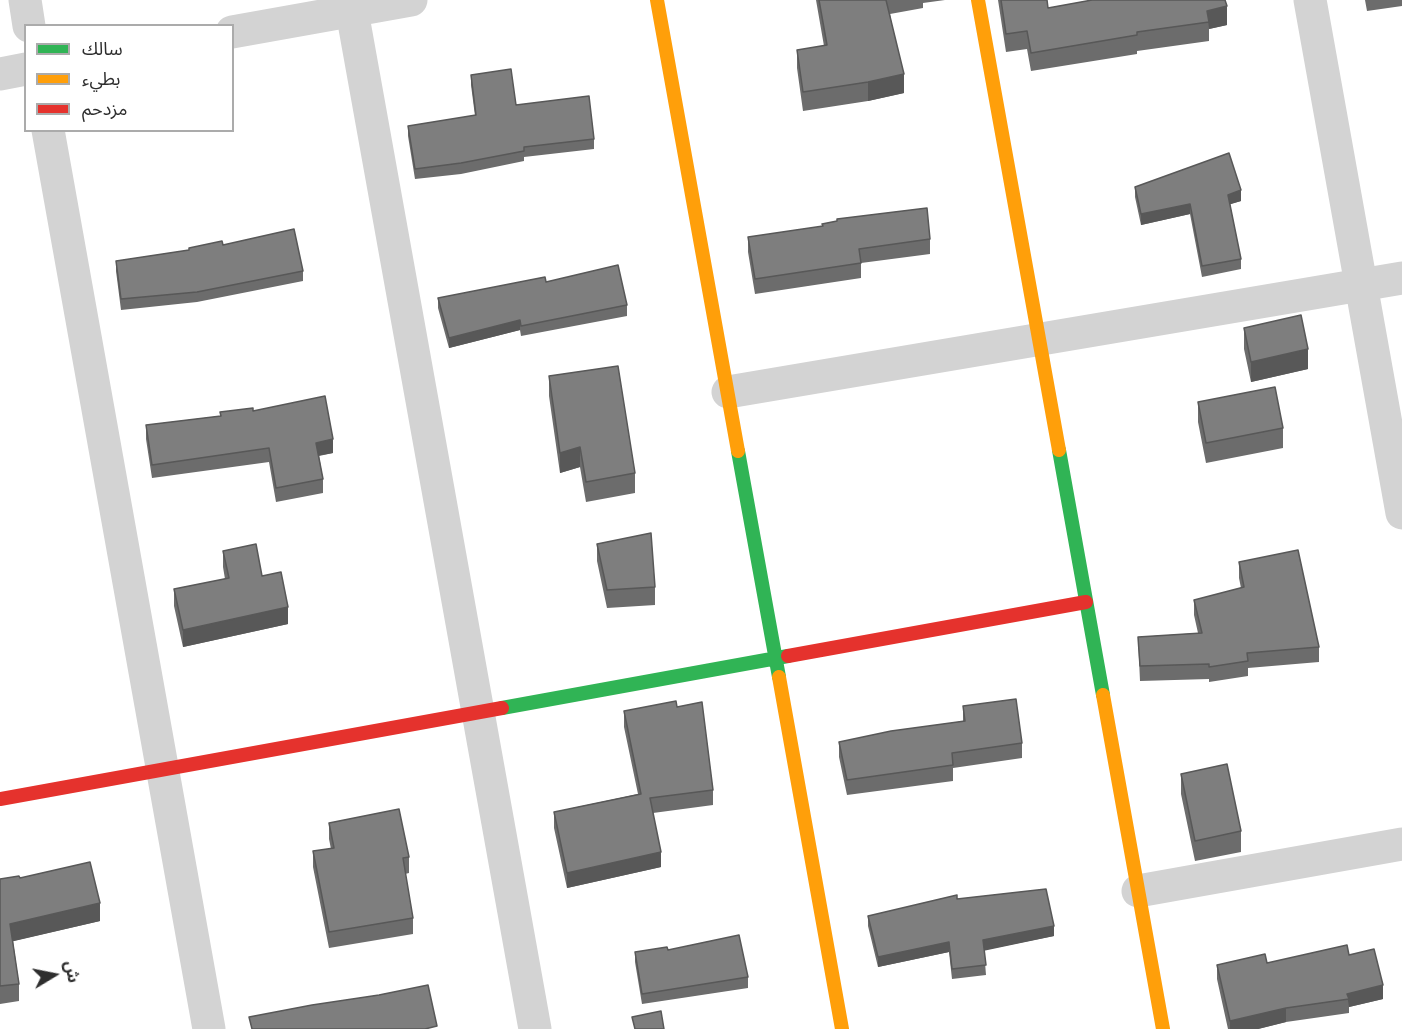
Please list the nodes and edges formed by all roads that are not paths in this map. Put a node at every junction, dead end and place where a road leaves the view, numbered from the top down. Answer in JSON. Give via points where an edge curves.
{"nodes":[{"id":1,"x":24,"y":0,"type":"edge"},
{"id":2,"x":411,"y":0,"type":"edge"},
{"id":3,"x":657,"y":0,"type":"edge"},
{"id":4,"x":978,"y":0,"type":"edge"},
{"id":5,"x":1310,"y":0,"type":"edge"},
{"id":6,"x":351,"y":5,"type":"edge"},
{"id":7,"x":29,"y":24,"type":"edge"},
{"id":8,"x":234,"y":32,"type":"edge"},
{"id":9,"x":24,"y":69,"type":"edge"},
{"id":10,"x":0,"y":74,"type":"edge"},
{"id":11,"x":48,"y":132,"type":"edge"},
{"id":12,"x":1402,"y":278,"type":"edge"},
{"id":13,"x":1361,"y":285,"type":"junction"},
{"id":14,"x":1039,"y":339,"type":"junction"},
{"id":15,"x":728,"y":392,"type":"junction"},
{"id":16,"x":1402,"y":513,"type":"edge"},
{"id":17,"x":1086,"y":602,"type":"junction"},
{"id":18,"x":775,"y":659,"type":"junction"},
{"id":19,"x":478,"y":713,"type":"junction"},
{"id":20,"x":162,"y":770,"type":"junction"},
{"id":21,"x":0,"y":799,"type":"edge"},
{"id":22,"x":1402,"y":844,"type":"edge"},
{"id":23,"x":1138,"y":891,"type":"junction"},
{"id":24,"x":208,"y":1029,"type":"edge"},
{"id":25,"x":535,"y":1029,"type":"edge"},
{"id":26,"x":842,"y":1029,"type":"edge"},
{"id":27,"x":1163,"y":1029,"type":"edge"}],
"edges":[{"from":1,"to":7,"type":"street"},
{"from":2,"to":6,"type":"street"},
{"from":3,"to":15,"type":"street"},
{"from":4,"to":14,"type":"street"},
{"from":5,"to":13,"type":"street"},
{"from":6,"to":8,"type":"street"},
{"from":6,"to":19,"type":"street"},
{"from":9,"to":10,"type":"street"},
{"from":11,"to":20,"type":"street"},
{"from":12,"to":13,"type":"street"},
{"from":13,"to":14,"type":"street"},
{"from":13,"to":16,"type":"street"},
{"from":14,"to":15,"type":"street"},
{"from":14,"to":17,"type":"street"},
{"from":15,"to":18,"type":"street"},
{"from":17,"to":18,"type":"street"},
{"from":17,"to":23,"type":"street"},
{"from":18,"to":19,"type":"street"},
{"from":18,"to":26,"type":"street"},
{"from":19,"to":20,"type":"street"},
{"from":19,"to":25,"type":"street"},
{"from":20,"to":21,"type":"street"},
{"from":20,"to":24,"type":"street"},
{"from":22,"to":23,"type":"street"},
{"from":23,"to":27,"type":"street"}]}
